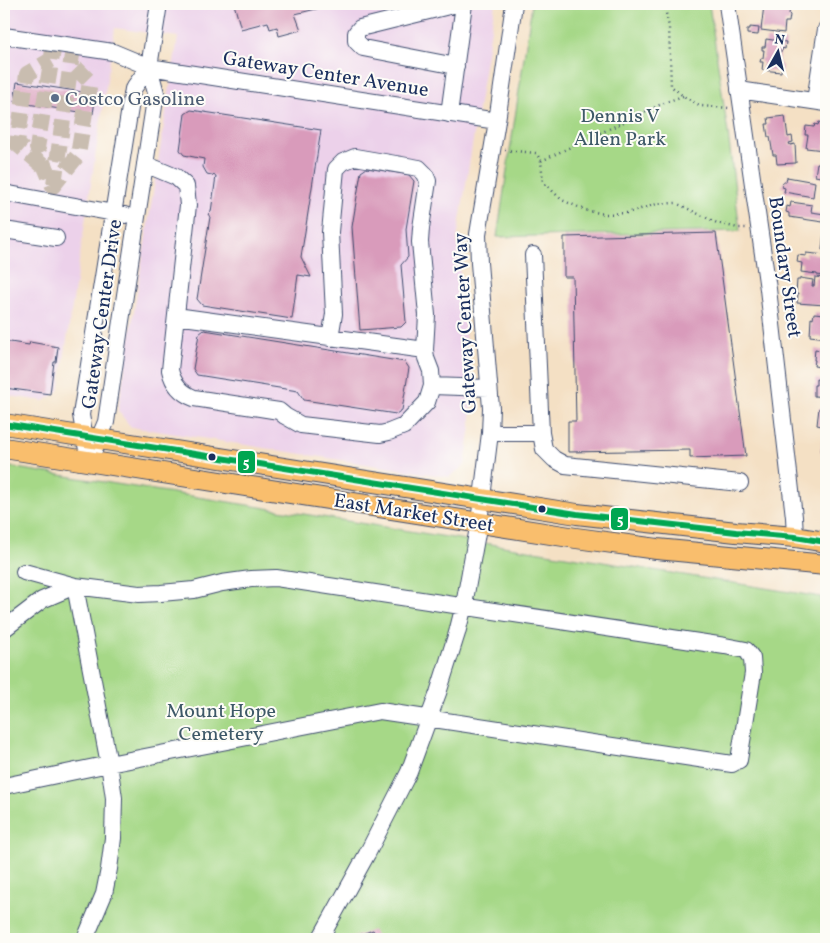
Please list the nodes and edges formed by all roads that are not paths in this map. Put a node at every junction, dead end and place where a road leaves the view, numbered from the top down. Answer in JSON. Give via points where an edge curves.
{"nodes":[{"id":1,"x":159,"y":4,"type":"edge"},
{"id":2,"x":458,"y":4,"type":"edge"},
{"id":3,"x":464,"y":4,"type":"edge"},
{"id":4,"x":514,"y":4,"type":"edge"},
{"id":5,"x":727,"y":4,"type":"edge"},
{"id":6,"x":826,"y":29,"type":"edge"},
{"id":7,"x":4,"y":36,"type":"edge"},
{"id":8,"x":456,"y":66,"type":"junction"},
{"id":9,"x":149,"y":67,"type":"junction"},
{"id":10,"x":739,"y":90,"type":"junction"},
{"id":11,"x":821,"y":102,"type":"edge"},
{"id":12,"x":449,"y":114,"type":"junction"},
{"id":13,"x":497,"y":121,"type":"junction"},
{"id":14,"x":145,"y":164,"type":"junction"},
{"id":15,"x":4,"y":193,"type":"edge"},
{"id":16,"x":113,"y":212,"type":"junction"},
{"id":17,"x":136,"y":217,"type":"junction"},
{"id":18,"x":4,"y":230,"type":"edge"},
{"id":19,"x":56,"y":238,"type":"dead end"},
{"id":20,"x":533,"y":255,"type":"dead end"},
{"id":21,"x":176,"y":316,"type":"junction"},
{"id":22,"x":330,"y":338,"type":"junction"},
{"id":23,"x":425,"y":350,"type":"junction"},
{"id":24,"x":432,"y":386,"type":"junction"},
{"id":25,"x":489,"y":388,"type":"junction"},
{"id":26,"x":4,"y":424,"type":"edge"},
{"id":27,"x":541,"y":433,"type":"junction"},
{"id":28,"x":490,"y":434,"type":"junction"},
{"id":29,"x":92,"y":438,"type":"junction"},
{"id":30,"x":4,"y":448,"type":"edge"},
{"id":31,"x":89,"y":462,"type":"junction"},
{"id":32,"x":740,"y":483,"type":"dead end"},
{"id":33,"x":482,"y":499,"type":"junction"},
{"id":34,"x":479,"y":522,"type":"junction"},
{"id":35,"x":795,"y":537,"type":"junction"},
{"id":36,"x":606,"y":542,"type":"junction"},
{"id":37,"x":826,"y":542,"type":"edge"},
{"id":38,"x":826,"y":565,"type":"edge"},
{"id":39,"x":24,"y":572,"type":"dead end"},
{"id":40,"x":75,"y":586,"type":"junction"},
{"id":41,"x":464,"y":606,"type":"junction"},
{"id":42,"x":4,"y":629,"type":"edge"},
{"id":43,"x":430,"y":718,"type":"junction"},
{"id":44,"x":108,"y":764,"type":"junction"},
{"id":45,"x":4,"y":786,"type":"edge"},
{"id":46,"x":85,"y":939,"type":"edge"},
{"id":47,"x":320,"y":939,"type":"edge"}],
"edges":[{"from":1,"to":9,"type":"street","name":"Gateway Center Drive"},
{"from":2,"to":8,"type":"street","via":[[360,28],[356,33],[356,41],[363,48]]},
{"from":3,"to":8,"type":"street"},
{"from":4,"to":13,"type":"street","name":"Gateway Center Way"},
{"from":5,"to":10,"type":"street","name":"Boundary Street"},
{"from":6,"to":11,"type":"street"},
{"from":7,"to":9,"type":"street","name":"Gateway Center Avenue","via":[[113,52]]},
{"from":8,"to":12,"type":"street"},
{"from":9,"to":12,"type":"street","name":"Gateway Center Avenue"},
{"from":9,"to":14,"type":"street","name":"Gateway Center Drive","via":[[156,92]]},
{"from":9,"to":16,"type":"street","name":"Gateway Center Drive","via":[[133,89]]},
{"from":10,"to":11,"type":"street"},
{"from":10,"to":35,"type":"street","name":"Boundary Street","via":[[774,337]]},
{"from":12,"to":13,"type":"street","name":"Gateway Center Avenue"},
{"from":13,"to":25,"type":"street","name":"Gateway Center Way","via":[[478,234]]},
{"from":14,"to":17,"type":"street","name":"Gateway Center Drive"},
{"from":14,"to":21,"type":"street","via":[[176,177],[186,186],[188,205]]},
{"from":15,"to":16,"type":"street"},
{"from":16,"to":17,"type":"street"},
{"from":16,"to":29,"type":"street","name":"Gateway Center Drive","via":[[81,418]]},
{"from":17,"to":29,"type":"street","name":"Gateway Center Drive","via":[[106,422]]},
{"from":18,"to":19,"type":"street"},
{"from":20,"to":27,"type":"street"},
{"from":21,"to":22,"type":"street"},
{"from":21,"to":24,"type":"street","via":[[170,370],[172,379],[185,395],[194,398],[279,411],[301,425],[380,434],[404,426],[427,402]]},
{"from":22,"to":23,"type":"street"},
{"from":22,"to":23,"type":"street","via":[[334,314],[330,232],[336,169],[355,157],[419,168],[428,181],[420,242],[427,315]]},
{"from":23,"to":24,"type":"street"},
{"from":24,"to":25,"type":"street"},
{"from":25,"to":28,"type":"street","name":"Gateway Center Way"},
{"from":26,"to":29,"type":"main road","name":"East Market Street"},
{"from":27,"to":28,"type":"street"},
{"from":27,"to":32,"type":"street","via":[[544,449],[564,464]]},
{"from":28,"to":33,"type":"street","name":"Gateway Center Way"},
{"from":29,"to":31,"type":"street","name":"Gateway Center Drive"},
{"from":29,"to":33,"type":"main road","name":"East Market Street"},
{"from":30,"to":31,"type":"main road","name":"East Market Street"},
{"from":31,"to":34,"type":"main road","name":"East Market Street"},
{"from":33,"to":34,"type":"street","name":"Gateway Center Way"},
{"from":33,"to":35,"type":"main road","name":"East Market Street","via":[[584,516]]},
{"from":34,"to":36,"type":"main road","name":"East Market Street"},
{"from":34,"to":41,"type":"street","name":"Gateway Center Way"},
{"from":35,"to":36,"type":"main road","via":[[769,548],[643,537]]},
{"from":35,"to":37,"type":"main road","name":"East Market Street"},
{"from":36,"to":38,"type":"main road","name":"East Market Street"},
{"from":39,"to":40,"type":"street"},
{"from":40,"to":41,"type":"street","via":[[161,594],[276,578]]},
{"from":40,"to":42,"type":"street","via":[[42,600]]},
{"from":40,"to":44,"type":"street"},
{"from":41,"to":43,"type":"street","name":"Gateway Center Way"},
{"from":41,"to":43,"type":"street","via":[[746,650],[752,658],[753,673],[739,760],[732,764]]},
{"from":43,"to":44,"type":"street","via":[[380,711]]},
{"from":43,"to":47,"type":"street","name":"Gateway Center Way","via":[[409,772]]},
{"from":44,"to":45,"type":"street"},
{"from":44,"to":46,"type":"street","via":[[114,798],[109,869],[104,894]]}]}
